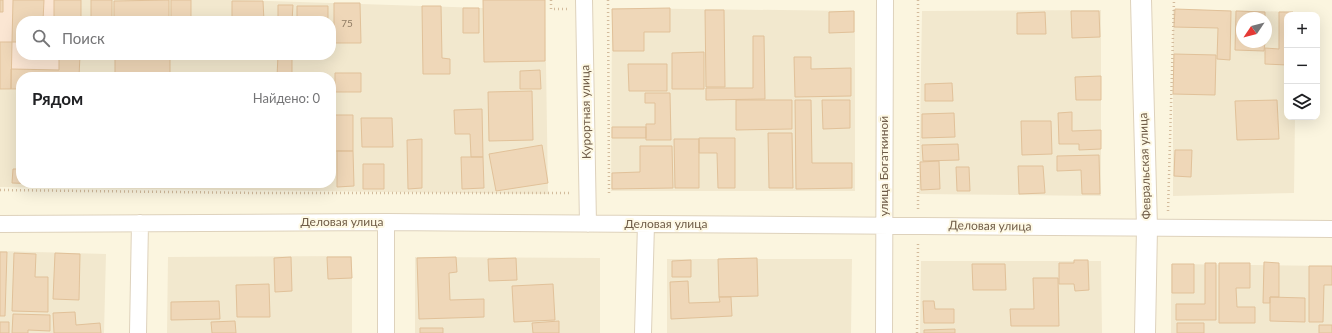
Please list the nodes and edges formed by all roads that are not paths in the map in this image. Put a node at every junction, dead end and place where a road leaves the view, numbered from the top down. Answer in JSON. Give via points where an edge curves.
{"nodes":[{"id":1,"x":584,"y":0,"type":"edge"},
{"id":2,"x":885,"y":0,"type":"edge"},
{"id":3,"x":1141,"y":0,"type":"edge"},
{"id":4,"x":386,"y":222,"type":"junction"},
{"id":5,"x":140,"y":223,"type":"junction"},
{"id":6,"x":0,"y":224,"type":"edge"},
{"id":7,"x":588,"y":224,"type":"junction"},
{"id":8,"x":646,"y":224,"type":"junction"},
{"id":9,"x":883,"y":226,"type":"junction"},
{"id":10,"x":1147,"y":228,"type":"junction"},
{"id":11,"x":1332,"y":229,"type":"edge"},
{"id":12,"x":138,"y":333,"type":"edge"},
{"id":13,"x":386,"y":333,"type":"edge"},
{"id":14,"x":643,"y":333,"type":"edge"},
{"id":15,"x":884,"y":333,"type":"edge"},
{"id":16,"x":1145,"y":333,"type":"edge"}],
"edges":[{"from":1,"to":7,"type":"street","name":"Курортная улица"},
{"from":2,"to":9,"type":"street","name":"улица Богаткиной"},
{"from":3,"to":10,"type":"street","name":"Февральская улица"},
{"from":4,"to":5,"type":"street","name":"Деловая улица"},
{"from":4,"to":7,"type":"street","name":"Деловая улица"},
{"from":4,"to":13,"type":"street"},
{"from":5,"to":6,"type":"street","name":"Деловая улица"},
{"from":5,"to":12,"type":"street"},
{"from":7,"to":8,"type":"street","name":"Деловая улица"},
{"from":8,"to":9,"type":"street","name":"Деловая улица"},
{"from":8,"to":14,"type":"street"},
{"from":9,"to":10,"type":"street","name":"Деловая улица"},
{"from":9,"to":15,"type":"street","name":"улица Богаткиной"},
{"from":10,"to":11,"type":"street","name":"Деловая улица"},
{"from":10,"to":16,"type":"street","name":"Февральская улица"}]}
